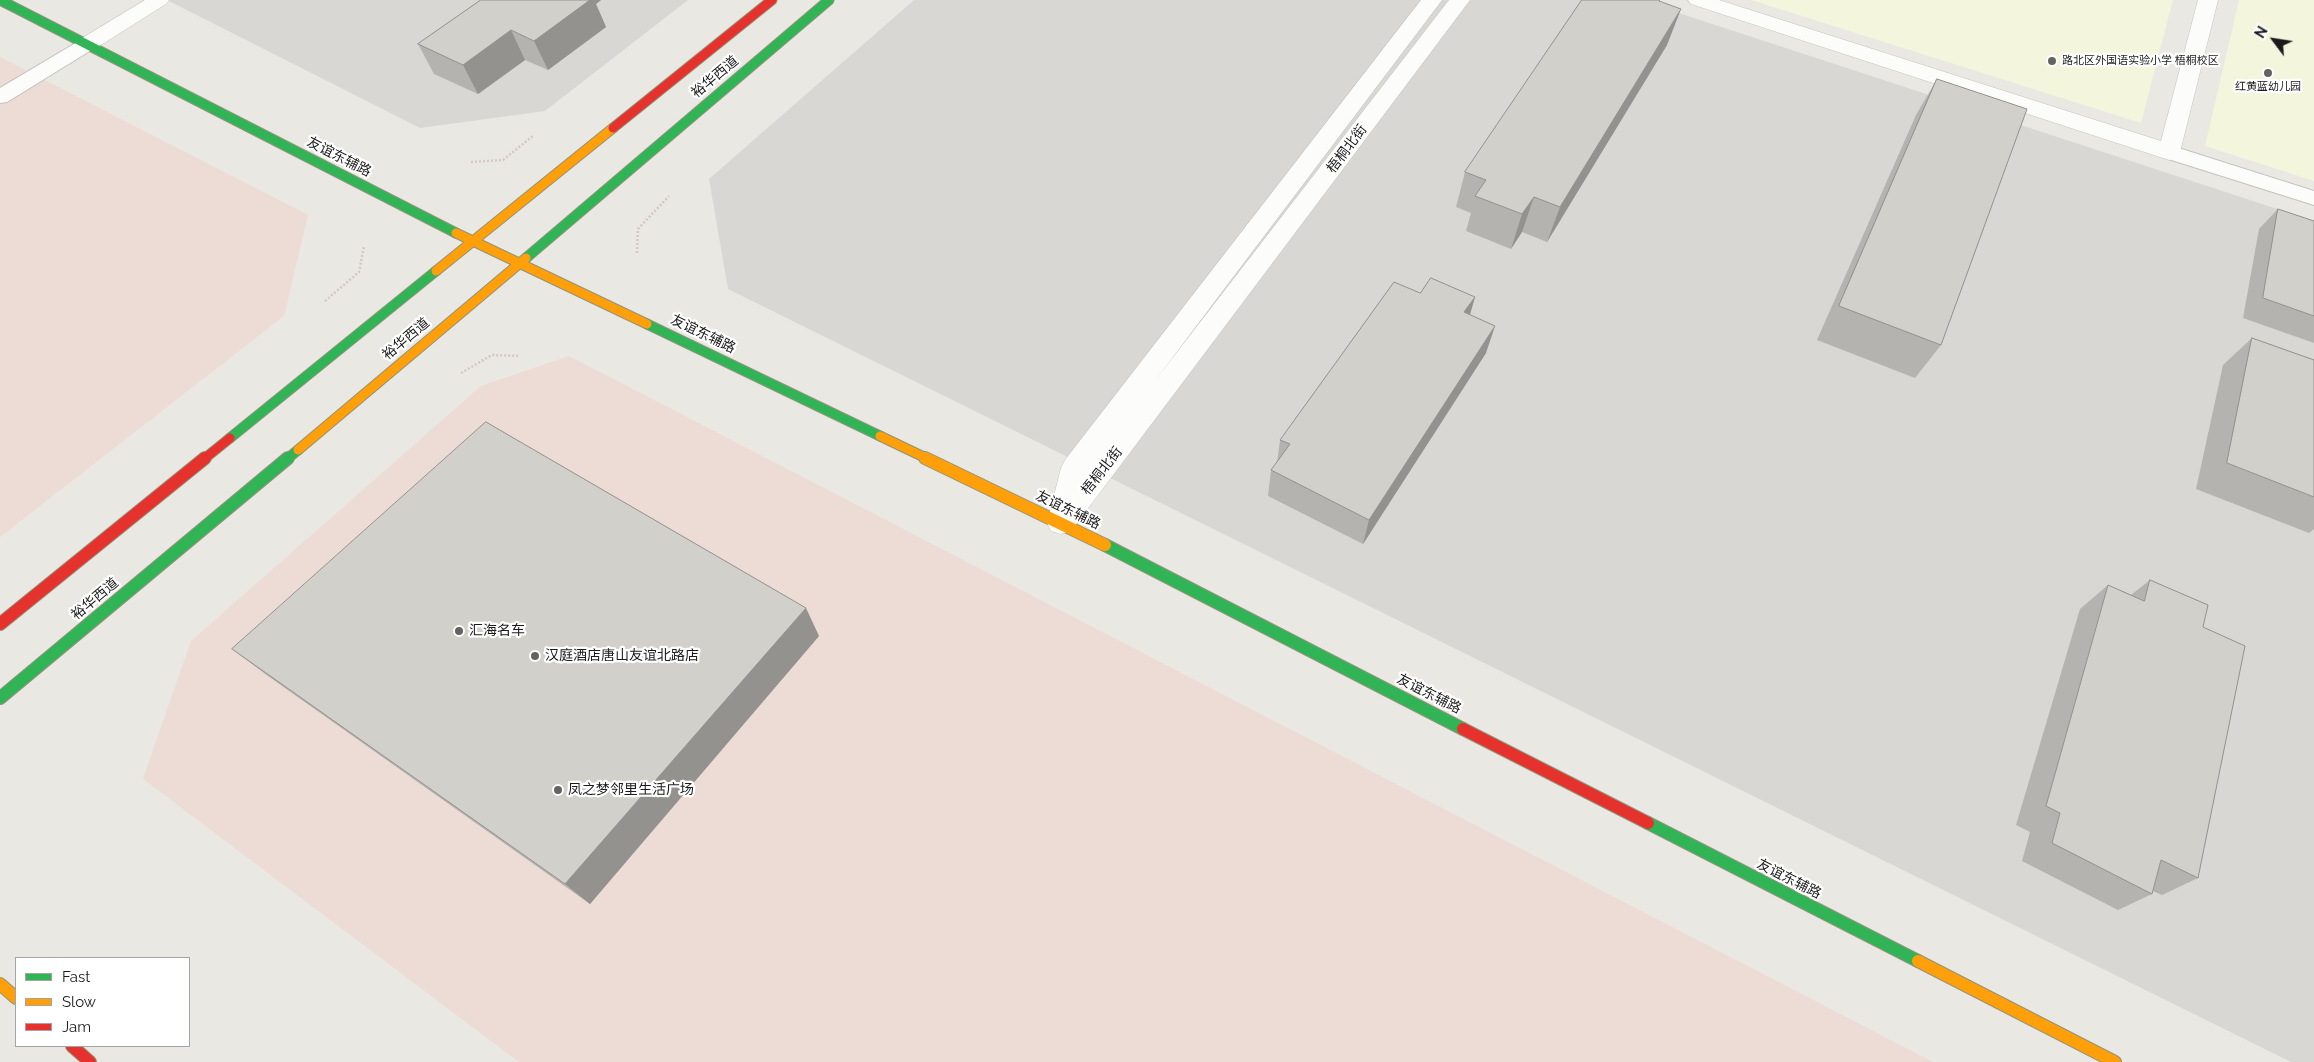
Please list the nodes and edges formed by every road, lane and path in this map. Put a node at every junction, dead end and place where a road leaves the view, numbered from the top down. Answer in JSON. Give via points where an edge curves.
{"nodes":[{"id":1,"x":0,"y":0,"type":"edge"},
{"id":2,"x":159,"y":0,"type":"edge"},
{"id":3,"x":772,"y":0,"type":"edge"},
{"id":4,"x":829,"y":0,"type":"edge"},
{"id":5,"x":1432,"y":0,"type":"edge"},
{"id":6,"x":1460,"y":0,"type":"edge"},
{"id":7,"x":1698,"y":0,"type":"edge"},
{"id":8,"x":2208,"y":0,"type":"edge"},
{"id":9,"x":86,"y":45,"type":"junction"},
{"id":10,"x":0,"y":97,"type":"edge"},
{"id":11,"x":533,"y":136,"type":"dead end"},
{"id":12,"x":2169,"y":152,"type":"junction"},
{"id":13,"x":471,"y":162,"type":"dead end"},
{"id":14,"x":669,"y":196,"type":"dead end"},
{"id":15,"x":2314,"y":198,"type":"edge"},
{"id":16,"x":473,"y":242,"type":"junction"},
{"id":17,"x":364,"y":246,"type":"dead end"},
{"id":18,"x":637,"y":253,"type":"dead end"},
{"id":19,"x":519,"y":262,"type":"junction"},
{"id":20,"x":325,"y":301,"type":"dead end"},
{"id":21,"x":520,"y":356,"type":"dead end"},
{"id":22,"x":461,"y":373,"type":"dead end"},
{"id":23,"x":1061,"y":523,"type":"junction"},
{"id":24,"x":0,"y":624,"type":"edge"},
{"id":25,"x":0,"y":698,"type":"edge"},
{"id":26,"x":0,"y":984,"type":"edge"},
{"id":27,"x":15,"y":997,"type":"edge"},
{"id":28,"x":73,"y":1047,"type":"edge"},
{"id":29,"x":90,"y":1062,"type":"edge"},
{"id":30,"x":2115,"y":1062,"type":"edge"}],
"edges":[{"from":1,"to":9,"type":"street","name":"友谊东辅路"},
{"from":2,"to":9,"type":"street"},
{"from":3,"to":16,"type":"street","name":"裕华西道"},
{"from":4,"to":19,"type":"street","name":"裕华西道"},
{"from":5,"to":23,"type":"street","name":"梧桐北街","via":[[1074,468]]},
{"from":6,"to":23,"type":"street","name":"梧桐北街"},
{"from":7,"to":12,"type":"street"},
{"from":8,"to":12,"type":"street"},
{"from":9,"to":10,"type":"lane"},
{"from":9,"to":16,"type":"street","name":"友谊东辅路"},
{"from":11,"to":13,"type":"path","via":[[503,160]]},
{"from":12,"to":15,"type":"lane"},
{"from":14,"to":18,"type":"path","via":[[638,229]]},
{"from":16,"to":19,"type":"street","name":"友谊东辅路"},
{"from":16,"to":24,"type":"street","name":"裕华西道"},
{"from":17,"to":20,"type":"path","via":[[359,272]]},
{"from":19,"to":23,"type":"street","name":"友谊东辅路"},
{"from":19,"to":25,"type":"street","name":"裕华西道"},
{"from":21,"to":22,"type":"path","via":[[492,355]]},
{"from":23,"to":30,"type":"street","name":"友谊东辅路"},
{"from":26,"to":27,"type":"street"},
{"from":28,"to":29,"type":"street"}]}
